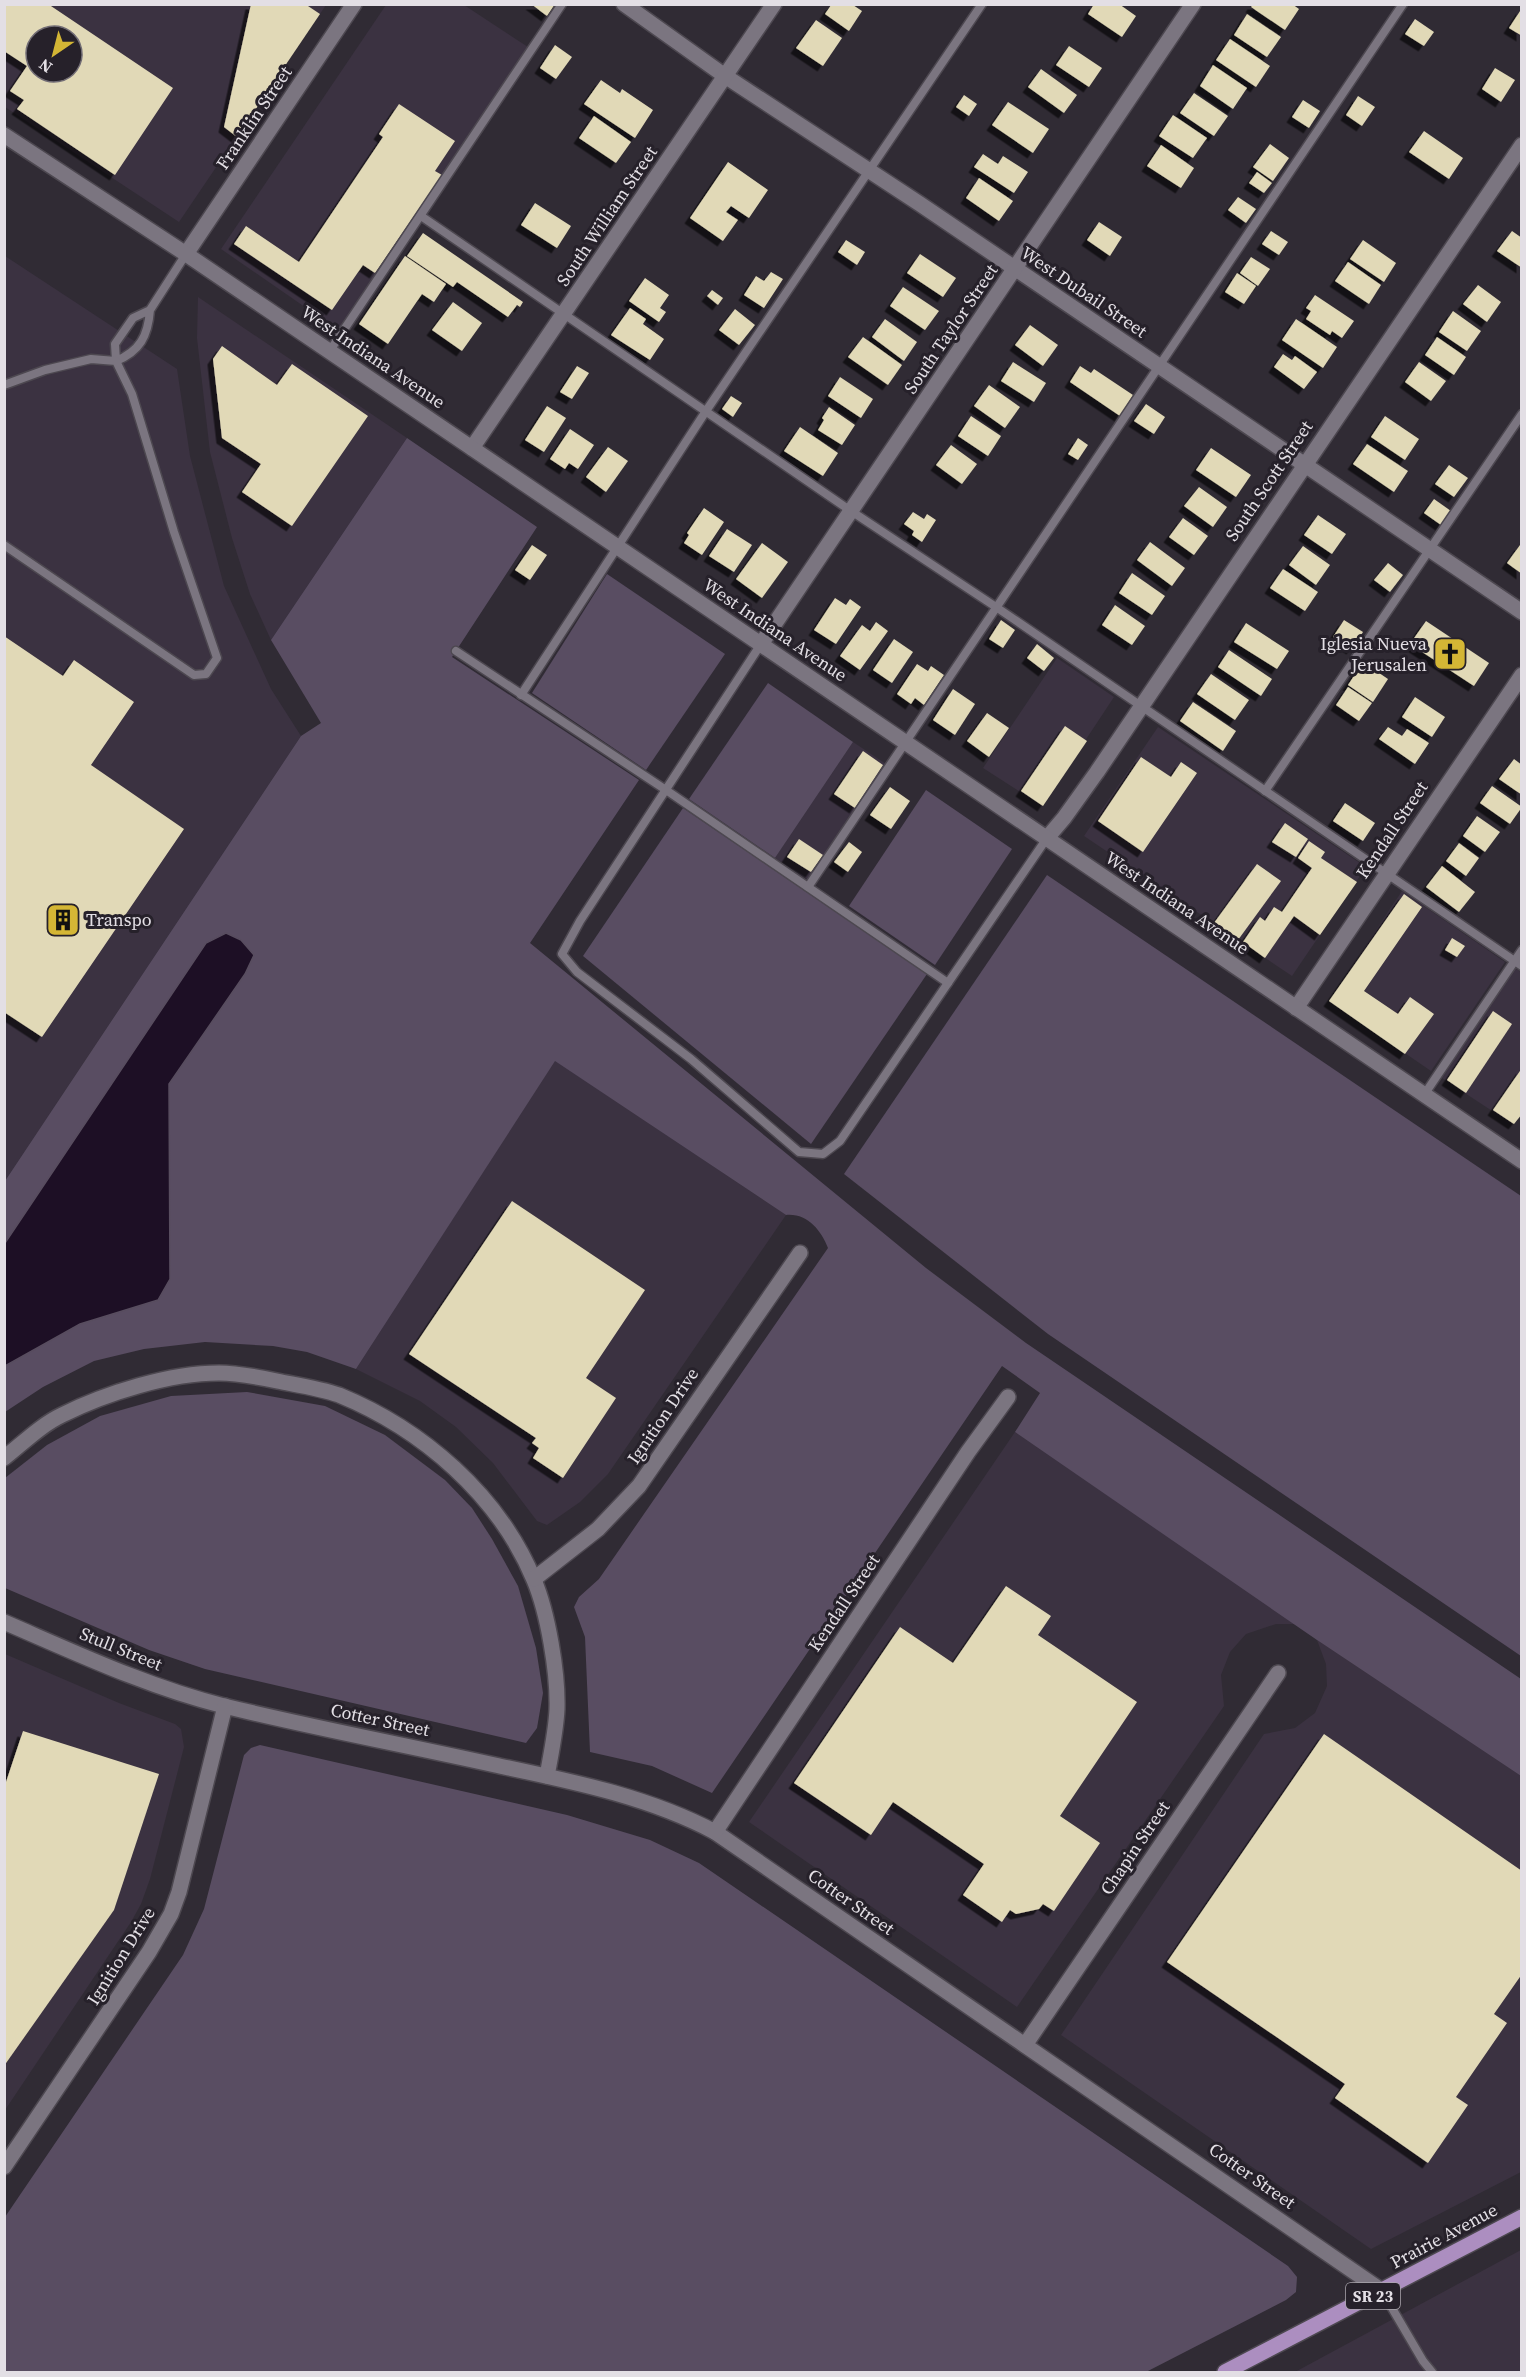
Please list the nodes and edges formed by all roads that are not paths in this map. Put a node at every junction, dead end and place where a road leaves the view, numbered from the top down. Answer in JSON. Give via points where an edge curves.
{"nodes":[{"id":1,"x":354,"y":4,"type":"edge"},
{"id":2,"x":562,"y":4,"type":"edge"},
{"id":3,"x":624,"y":4,"type":"edge"},
{"id":4,"x":774,"y":4,"type":"edge"},
{"id":5,"x":982,"y":4,"type":"edge"},
{"id":6,"x":1193,"y":4,"type":"edge"},
{"id":7,"x":1403,"y":4,"type":"edge"},
{"id":8,"x":725,"y":76,"type":"junction"},
{"id":9,"x":4,"y":135,"type":"edge"},
{"id":10,"x":1521,"y":145,"type":"edge"},
{"id":11,"x":869,"y":171,"type":"junction"},
{"id":12,"x":421,"y":216,"type":"junction"},
{"id":13,"x":186,"y":254,"type":"junction"},
{"id":14,"x":1015,"y":269,"type":"junction"},
{"id":15,"x":150,"y":310,"type":"junction"},
{"id":16,"x":565,"y":315,"type":"junction"},
{"id":17,"x":328,"y":352,"type":"junction"},
{"id":18,"x":116,"y":361,"type":"junction"},
{"id":19,"x":1159,"y":366,"type":"junction"},
{"id":20,"x":4,"y":385,"type":"edge"},
{"id":21,"x":706,"y":411,"type":"junction"},
{"id":22,"x":1521,"y":414,"type":"edge"},
{"id":23,"x":472,"y":448,"type":"junction"},
{"id":24,"x":1305,"y":465,"type":"junction"},
{"id":25,"x":851,"y":511,"type":"junction"},
{"id":26,"x":4,"y":546,"type":"edge"},
{"id":27,"x":617,"y":546,"type":"junction"},
{"id":28,"x":1429,"y":550,"type":"junction"},
{"id":29,"x":996,"y":607,"type":"junction"},
{"id":30,"x":1521,"y":612,"type":"edge"},
{"id":31,"x":761,"y":644,"type":"junction"},
{"id":32,"x":456,"y":651,"type":"dead end"},
{"id":33,"x":1521,"y":675,"type":"edge"},
{"id":34,"x":521,"y":695,"type":"junction"},
{"id":35,"x":1141,"y":706,"type":"junction"},
{"id":36,"x":904,"y":743,"type":"junction"},
{"id":37,"x":666,"y":790,"type":"junction"},
{"id":38,"x":1265,"y":791,"type":"junction"},
{"id":39,"x":1047,"y":838,"type":"junction"},
{"id":40,"x":1387,"y":873,"type":"junction"},
{"id":41,"x":808,"y":887,"type":"junction"},
{"id":42,"x":1521,"y":950,"type":"edge"},
{"id":43,"x":1518,"y":963,"type":"edge"},
{"id":44,"x":948,"y":983,"type":"junction"},
{"id":45,"x":1296,"y":1008,"type":"junction"},
{"id":46,"x":1424,"y":1095,"type":"junction"},
{"id":47,"x":1520,"y":1156,"type":"edge"},
{"id":48,"x":800,"y":1253,"type":"dead end"},
{"id":49,"x":1008,"y":1397,"type":"dead end"},
{"id":50,"x":4,"y":1458,"type":"edge"},
{"id":51,"x":534,"y":1579,"type":"junction"},
{"id":52,"x":4,"y":1622,"type":"edge"},
{"id":53,"x":1278,"y":1673,"type":"dead end"},
{"id":54,"x":225,"y":1706,"type":"junction"},
{"id":55,"x":547,"y":1776,"type":"junction"},
{"id":56,"x":715,"y":1832,"type":"junction"},
{"id":57,"x":1025,"y":2045,"type":"junction"},
{"id":58,"x":4,"y":2167,"type":"edge"},
{"id":59,"x":1521,"y":2217,"type":"edge"},
{"id":60,"x":1382,"y":2291,"type":"junction"},
{"id":61,"x":1225,"y":2373,"type":"edge"},
{"id":62,"x":1432,"y":2373,"type":"edge"}],
"edges":[{"from":1,"to":13,"type":"street","name":"Franklin Street"},
{"from":2,"to":12,"type":"lane"},
{"from":3,"to":8,"type":"street","name":"West Dubail Street"},
{"from":4,"to":8,"type":"street","name":"South William Street"},
{"from":5,"to":11,"type":"lane"},
{"from":6,"to":14,"type":"street","name":"South Taylor Street"},
{"from":7,"to":19,"type":"lane"},
{"from":8,"to":11,"type":"street","name":"West Dubail Street"},
{"from":8,"to":16,"type":"street","name":"South William Street"},
{"from":9,"to":13,"type":"street","name":"West Indiana Avenue"},
{"from":10,"to":24,"type":"street","name":"South Scott Street"},
{"from":11,"to":14,"type":"street","name":"West Dubail Street"},
{"from":11,"to":21,"type":"lane"},
{"from":12,"to":16,"type":"lane"},
{"from":12,"to":17,"type":"lane"},
{"from":13,"to":15,"type":"lane"},
{"from":13,"to":17,"type":"street","name":"West Indiana Avenue"},
{"from":14,"to":19,"type":"street","name":"West Dubail Street"},
{"from":14,"to":25,"type":"street","name":"South Taylor Street"},
{"from":15,"to":18,"type":"lane","via":[[148,329],[136,349]]},
{"from":15,"to":18,"type":"lane","via":[[133,318],[115,344]]},
{"from":16,"to":21,"type":"lane"},
{"from":16,"to":23,"type":"street","name":"South William Street"},
{"from":17,"to":23,"type":"street","name":"West Indiana Avenue"},
{"from":18,"to":20,"type":"lane","via":[[91,359]]},
{"from":18,"to":26,"type":"lane","via":[[132,394],[217,658],[206,674],[194,675]]},
{"from":19,"to":24,"type":"street","name":"West Dubail Street"},
{"from":19,"to":29,"type":"lane"},
{"from":21,"to":25,"type":"lane"},
{"from":21,"to":27,"type":"lane"},
{"from":22,"to":28,"type":"lane"},
{"from":23,"to":27,"type":"street","name":"West Indiana Avenue"},
{"from":24,"to":28,"type":"street","name":"West Dubail Street"},
{"from":24,"to":35,"type":"street","name":"South Scott Street"},
{"from":25,"to":29,"type":"lane"},
{"from":25,"to":31,"type":"street","name":"South Taylor Street"},
{"from":27,"to":31,"type":"street","name":"West Indiana Avenue"},
{"from":27,"to":34,"type":"lane"},
{"from":28,"to":30,"type":"street","name":"West Dubail Street"},
{"from":28,"to":38,"type":"lane"},
{"from":29,"to":35,"type":"lane"},
{"from":29,"to":36,"type":"lane"},
{"from":31,"to":36,"type":"street","name":"West Indiana Avenue"},
{"from":31,"to":37,"type":"lane"},
{"from":32,"to":34,"type":"lane"},
{"from":33,"to":40,"type":"street","name":"Kendall Street"},
{"from":34,"to":37,"type":"lane"},
{"from":35,"to":38,"type":"lane"},
{"from":35,"to":39,"type":"street","name":"South Scott Street"},
{"from":36,"to":39,"type":"street","name":"West Indiana Avenue"},
{"from":36,"to":41,"type":"lane"},
{"from":37,"to":41,"type":"lane"},
{"from":37,"to":44,"type":"lane","via":[[562,954],[577,972],[691,1059],[799,1152],[823,1154],[840,1141]]},
{"from":38,"to":40,"type":"lane"},
{"from":39,"to":44,"type":"lane"},
{"from":39,"to":45,"type":"street","name":"West Indiana Avenue"},
{"from":40,"to":43,"type":"lane"},
{"from":40,"to":45,"type":"street","name":"Kendall Street"},
{"from":41,"to":44,"type":"lane"},
{"from":42,"to":43,"type":"lane"},
{"from":43,"to":46,"type":"lane"},
{"from":45,"to":46,"type":"street","name":"West Indiana Avenue"},
{"from":46,"to":47,"type":"street","name":"West Indiana Avenue"},
{"from":48,"to":51,"type":"street","name":"Ignition Drive","via":[[639,1486],[598,1529]]},
{"from":49,"to":56,"type":"street","name":"Kendall Street"},
{"from":50,"to":51,"type":"street","via":[[61,1416],[170,1379],[218,1373],[313,1388],[372,1410],[430,1446],[478,1493],[512,1539]]},
{"from":51,"to":55,"type":"street","via":[[555,1674],[555,1732]]},
{"from":52,"to":54,"type":"street","name":"Stull Street","via":[[158,1686]]},
{"from":53,"to":57,"type":"street","name":"Chapin Street"},
{"from":54,"to":55,"type":"street","name":"Cotter Street"},
{"from":54,"to":58,"type":"street","name":"Ignition Drive","via":[[171,1914]]},
{"from":55,"to":56,"type":"street","name":"Cotter Street","via":[[654,1805]]},
{"from":56,"to":57,"type":"street","name":"Cotter Street"},
{"from":57,"to":60,"type":"street","name":"Cotter Street"},
{"from":59,"to":60,"type":"main road","name":"Prairie Avenue","number":"SR 23"},
{"from":60,"to":61,"type":"main road","name":"Prairie Avenue","number":"SR 23"},
{"from":60,"to":62,"type":"lane"}]}
